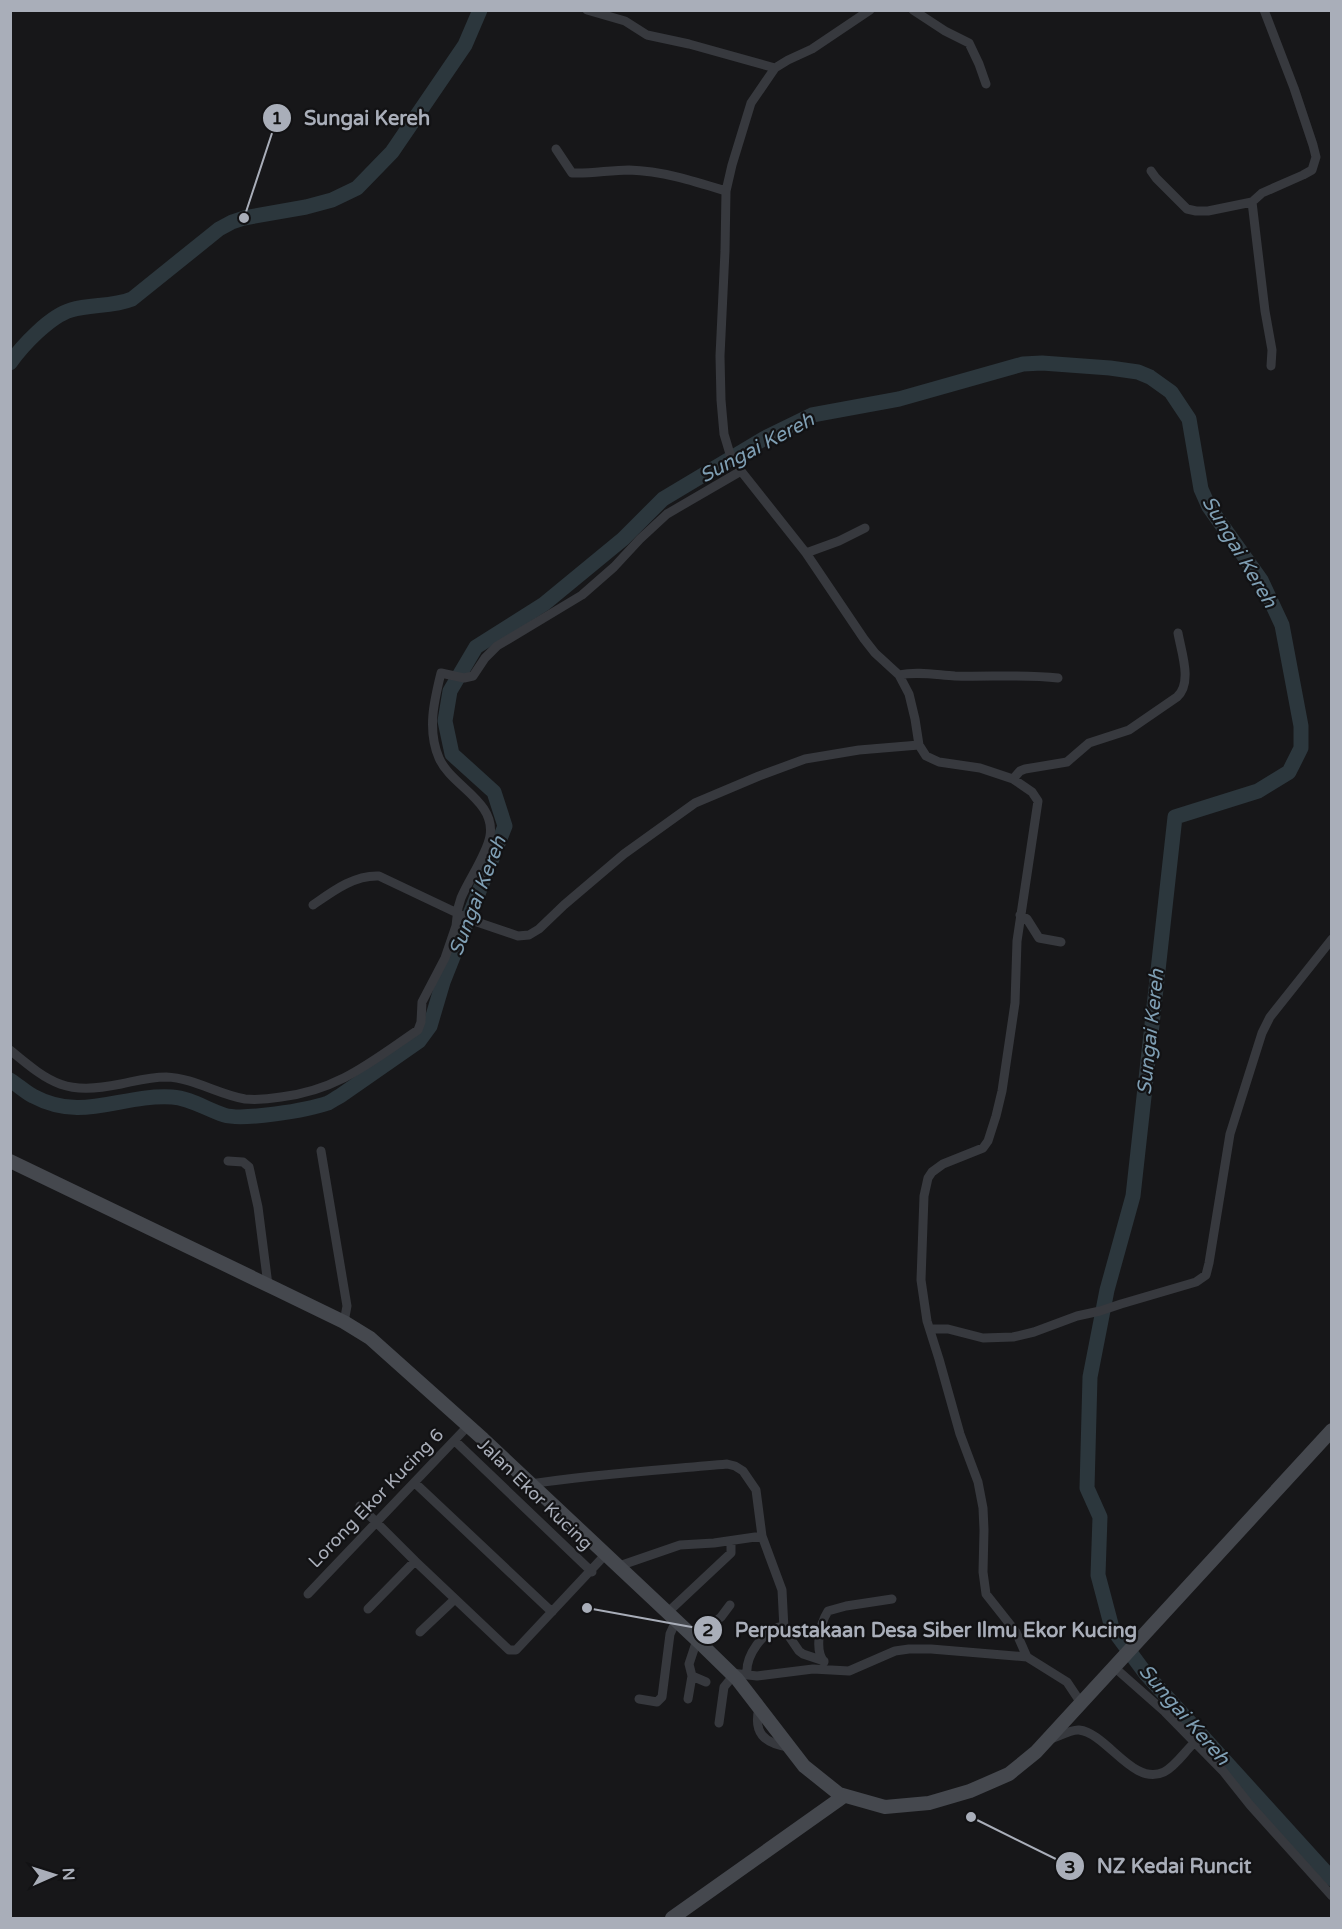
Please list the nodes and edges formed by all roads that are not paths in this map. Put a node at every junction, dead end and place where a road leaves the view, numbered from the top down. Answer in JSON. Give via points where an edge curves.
{"nodes":[{"id":1,"x":587,"y":10,"type":"edge"},
{"id":2,"x":870,"y":10,"type":"edge"},
{"id":3,"x":913,"y":10,"type":"edge"},
{"id":4,"x":1264,"y":10,"type":"edge"},
{"id":5,"x":775,"y":68,"type":"junction"},
{"id":6,"x":986,"y":84,"type":"dead end"},
{"id":7,"x":556,"y":148,"type":"dead end"},
{"id":8,"x":1151,"y":171,"type":"dead end"},
{"id":9,"x":726,"y":191,"type":"junction"},
{"id":10,"x":1252,"y":202,"type":"junction"},
{"id":11,"x":1271,"y":366,"type":"dead end"},
{"id":12,"x":738,"y":467,"type":"junction"},
{"id":13,"x":865,"y":528,"type":"dead end"},
{"id":14,"x":806,"y":553,"type":"junction"},
{"id":15,"x":1178,"y":633,"type":"dead end"},
{"id":16,"x":899,"y":675,"type":"junction"},
{"id":17,"x":1058,"y":678,"type":"dead end"},
{"id":18,"x":919,"y":745,"type":"junction"},
{"id":19,"x":1013,"y":779,"type":"junction"},
{"id":20,"x":313,"y":904,"type":"dead end"},
{"id":21,"x":1020,"y":915,"type":"junction"},
{"id":22,"x":465,"y":917,"type":"junction"},
{"id":23,"x":1332,"y":939,"type":"edge"},
{"id":24,"x":1061,"y":942,"type":"dead end"},
{"id":25,"x":10,"y":1050,"type":"edge"},
{"id":26,"x":321,"y":1151,"type":"dead end"},
{"id":27,"x":10,"y":1161,"type":"edge"},
{"id":28,"x":228,"y":1161,"type":"dead end"},
{"id":29,"x":268,"y":1285,"type":"junction"},
{"id":30,"x":344,"y":1322,"type":"junction"},
{"id":31,"x":930,"y":1329,"type":"junction"},
{"id":32,"x":468,"y":1426,"type":"junction"},
{"id":33,"x":1332,"y":1430,"type":"edge"},
{"id":34,"x":455,"y":1441,"type":"junction"},
{"id":35,"x":415,"y":1483,"type":"junction"},
{"id":36,"x":530,"y":1484,"type":"junction"},
{"id":37,"x":360,"y":1506,"type":"dead end"},
{"id":38,"x":376,"y":1522,"type":"junction"},
{"id":39,"x":762,"y":1536,"type":"junction"},
{"id":40,"x":731,"y":1541,"type":"junction"},
{"id":41,"x":606,"y":1554,"type":"junction"},
{"id":42,"x":415,"y":1561,"type":"junction"},
{"id":43,"x":619,"y":1566,"type":"junction"},
{"id":44,"x":592,"y":1572,"type":"junction"},
{"id":45,"x":308,"y":1594,"type":"dead end"},
{"id":46,"x":455,"y":1599,"type":"junction"},
{"id":47,"x":892,"y":1599,"type":"dead end"},
{"id":48,"x":730,"y":1605,"type":"dead end"},
{"id":49,"x":368,"y":1609,"type":"dead end"},
{"id":50,"x":552,"y":1612,"type":"junction"},
{"id":51,"x":671,"y":1617,"type":"junction"},
{"id":52,"x":783,"y":1626,"type":"junction"},
{"id":53,"x":420,"y":1632,"type":"dead end"},
{"id":54,"x":696,"y":1640,"type":"junction"},
{"id":55,"x":1027,"y":1657,"type":"junction"},
{"id":56,"x":824,"y":1661,"type":"junction"},
{"id":57,"x":1119,"y":1662,"type":"junction"},
{"id":58,"x":836,"y":1669,"type":"junction"},
{"id":59,"x":737,"y":1675,"type":"junction"},
{"id":60,"x":692,"y":1676,"type":"junction"},
{"id":61,"x":706,"y":1682,"type":"dead end"},
{"id":62,"x":639,"y":1699,"type":"dead end"},
{"id":63,"x":688,"y":1699,"type":"dead end"},
{"id":64,"x":1082,"y":1703,"type":"junction"},
{"id":65,"x":719,"y":1723,"type":"dead end"},
{"id":66,"x":1048,"y":1740,"type":"junction"},
{"id":67,"x":1195,"y":1742,"type":"junction"},
{"id":68,"x":844,"y":1796,"type":"junction"},
{"id":69,"x":1332,"y":1896,"type":"edge"},
{"id":70,"x":672,"y":1918,"type":"edge"}],
"edges":[{"from":1,"to":5,"type":"street","via":[[625,21],[646,35]]},
{"from":2,"to":5,"type":"street","via":[[812,49]]},
{"from":3,"to":6,"type":"street","via":[[969,43]]},
{"from":4,"to":10,"type":"street","via":[[1316,157],[1312,170],[1262,193]]},
{"from":5,"to":9,"type":"street","via":[[751,103]]},
{"from":7,"to":9,"type":"street","via":[[572,173],[656,172]]},
{"from":8,"to":10,"type":"street","via":[[1187,209],[1208,210]]},
{"from":9,"to":12,"type":"street","via":[[720,378],[723,426],[730,454]]},
{"from":10,"to":11,"type":"street"},
{"from":12,"to":14,"type":"street"},
{"from":12,"to":22,"type":"street","via":[[667,514],[582,595],[497,646],[475,674],[464,678],[441,673],[432,721],[434,742],[446,769],[482,805],[490,829],[485,849],[460,898],[458,908]]},
{"from":13,"to":14,"type":"street"},
{"from":14,"to":16,"type":"street","via":[[864,639]]},
{"from":15,"to":19,"type":"street","via":[[1185,681],[1182,693],[1129,730],[1089,743],[1067,762],[1025,769]]},
{"from":16,"to":17,"type":"street"},
{"from":16,"to":18,"type":"street","via":[[909,694]]},
{"from":18,"to":19,"type":"street","via":[[932,759]]},
{"from":18,"to":22,"type":"street","via":[[805,759],[695,803],[624,854],[532,934],[518,936]]},
{"from":19,"to":21,"type":"street","via":[[1038,801]]},
{"from":20,"to":22,"type":"street","via":[[342,885],[375,876]]},
{"from":21,"to":24,"type":"street","via":[[1040,938]]},
{"from":21,"to":31,"type":"street","via":[[1016,1003],[992,1131],[983,1148],[936,1168],[926,1185],[921,1280]]},
{"from":22,"to":25,"type":"street","via":[[456,926],[445,958],[422,1002],[418,1030],[370,1064],[321,1089],[247,1099],[196,1082],[166,1077],[75,1089],[46,1078]]},
{"from":23,"to":31,"type":"street","via":[[1270,1017],[1262,1033],[1230,1134],[1206,1275],[1196,1282],[1008,1338]]},
{"from":26,"to":30,"type":"street","via":[[347,1306]]},
{"from":27,"to":29,"type":"street"},
{"from":28,"to":29,"type":"street","via":[[246,1163],[249,1167]]},
{"from":29,"to":30,"type":"street"},
{"from":30,"to":32,"type":"street","via":[[370,1338]]},
{"from":31,"to":55,"type":"street","via":[[978,1482],[985,1590],[1016,1632]]},
{"from":32,"to":34,"type":"street","name":"Lorong Ekor Kucing 6"},
{"from":32,"to":36,"type":"street"},
{"from":33,"to":57,"type":"street"},
{"from":34,"to":35,"type":"street","name":"Lorong Ekor Kucing 6"},
{"from":34,"to":44,"type":"street","name":"Jalan Ekor Kucing"},
{"from":35,"to":38,"type":"street","name":"Lorong Ekor Kucing 6"},
{"from":35,"to":50,"type":"street"},
{"from":36,"to":39,"type":"street","via":[[732,1465],[743,1472],[756,1490]]},
{"from":36,"to":41,"type":"street"},
{"from":37,"to":38,"type":"street"},
{"from":38,"to":42,"type":"street"},
{"from":38,"to":45,"type":"street","name":"Lorong Ekor Kucing 6"},
{"from":39,"to":40,"type":"street"},
{"from":39,"to":52,"type":"street","via":[[782,1590]]},
{"from":40,"to":43,"type":"street","via":[[668,1548]]},
{"from":40,"to":51,"type":"street","via":[[731,1553]]},
{"from":41,"to":43,"type":"street"},
{"from":41,"to":44,"type":"street"},
{"from":42,"to":46,"type":"street"},
{"from":42,"to":49,"type":"street"},
{"from":43,"to":51,"type":"street"},
{"from":44,"to":50,"type":"street"},
{"from":46,"to":50,"type":"street","via":[[513,1651]]},
{"from":46,"to":53,"type":"street"},
{"from":47,"to":56,"type":"street","via":[[828,1611],[820,1634],[819,1652]]},
{"from":48,"to":54,"type":"street"},
{"from":51,"to":54,"type":"street"},
{"from":51,"to":62,"type":"street","via":[[662,1697],[657,1702]]},
{"from":52,"to":56,"type":"street","via":[[799,1651]]},
{"from":52,"to":59,"type":"street","via":[[756,1645]]},
{"from":54,"to":59,"type":"street"},
{"from":54,"to":60,"type":"street","via":[[689,1664]]},
{"from":55,"to":58,"type":"street","via":[[909,1649],[849,1671]]},
{"from":55,"to":64,"type":"street","via":[[1067,1682]]},
{"from":56,"to":58,"type":"street"},
{"from":57,"to":64,"type":"street"},
{"from":57,"to":67,"type":"street"},
{"from":58,"to":59,"type":"street"},
{"from":59,"to":65,"type":"street","via":[[724,1687]]},
{"from":59,"to":68,"type":"street","via":[[804,1766]]},
{"from":60,"to":61,"type":"street"},
{"from":60,"to":63,"type":"street"},
{"from":64,"to":66,"type":"street"},
{"from":66,"to":67,"type":"street","via":[[1070,1731],[1084,1731],[1130,1767],[1152,1774],[1164,1772]]},
{"from":66,"to":68,"type":"street","via":[[1009,1773],[938,1801],[885,1808]]},
{"from":67,"to":69,"type":"street"},
{"from":68,"to":70,"type":"street"}]}
